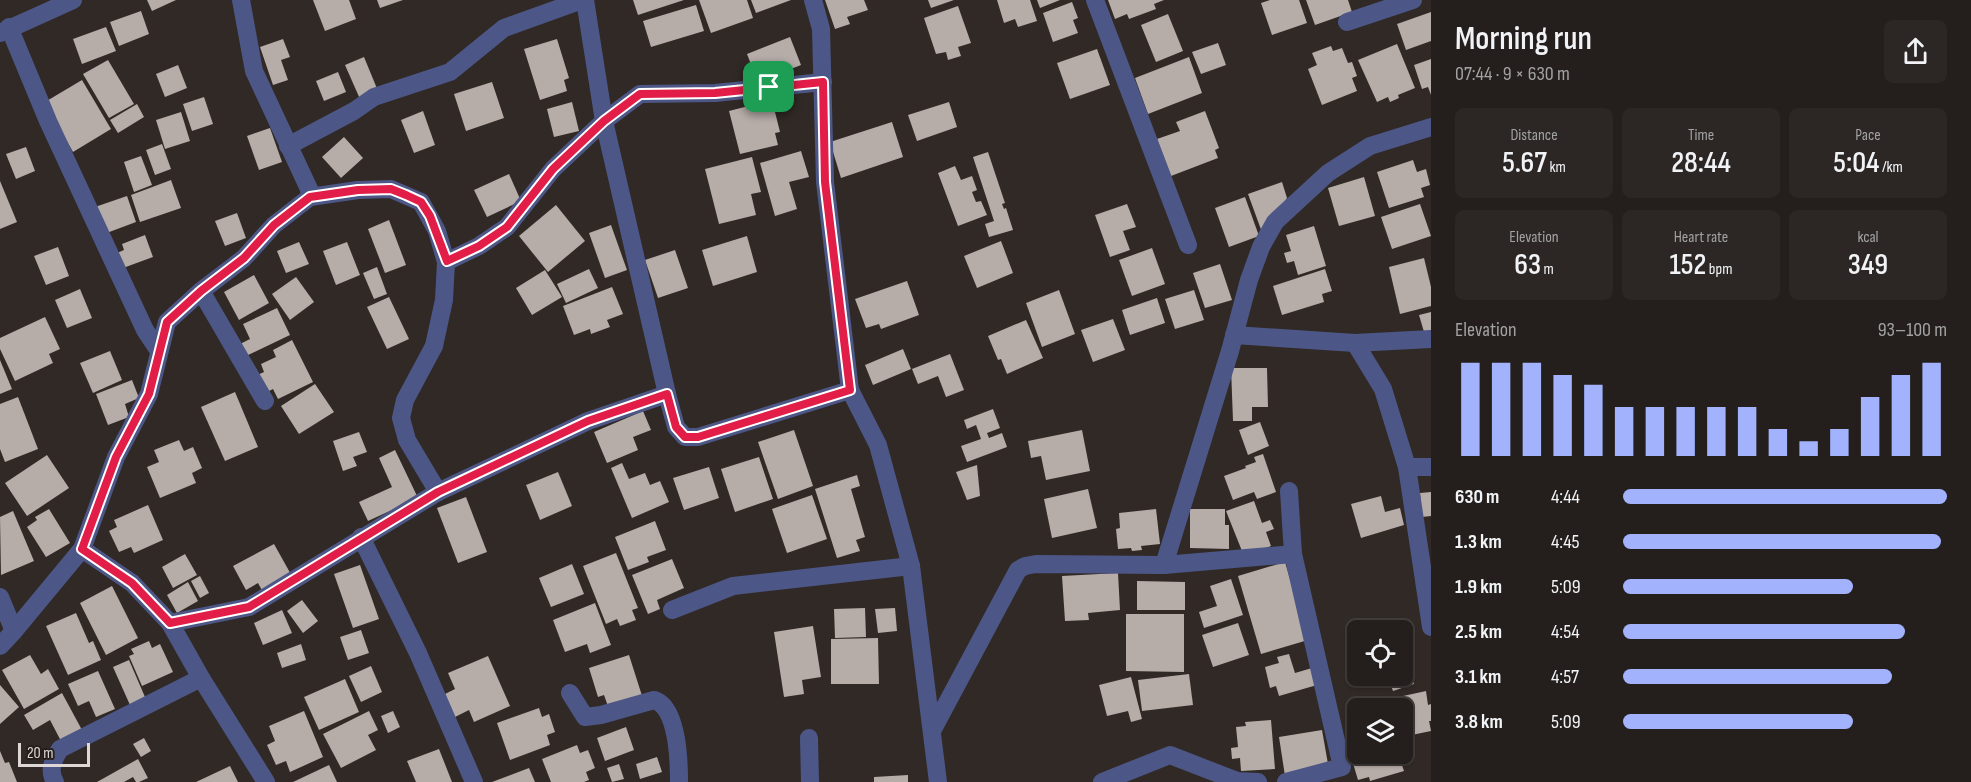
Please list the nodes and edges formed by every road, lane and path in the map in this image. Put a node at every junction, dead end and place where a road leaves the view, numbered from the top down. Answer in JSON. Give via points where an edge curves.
{"nodes":[{"id":1,"x":73,"y":0,"type":"edge"},
{"id":2,"x":241,"y":0,"type":"edge"},
{"id":3,"x":584,"y":0,"type":"edge"},
{"id":4,"x":813,"y":0,"type":"edge"},
{"id":5,"x":1095,"y":0,"type":"edge"},
{"id":6,"x":1413,"y":0,"type":"edge"},
{"id":7,"x":1347,"y":22,"type":"dead end"},
{"id":8,"x":4,"y":30,"type":"edge"},
{"id":9,"x":823,"y":82,"type":"junction"},
{"id":10,"x":604,"y":121,"type":"junction"},
{"id":11,"x":1431,"y":127,"type":"edge"},
{"id":12,"x":288,"y":146,"type":"junction"},
{"id":13,"x":310,"y":197,"type":"junction"},
{"id":14,"x":1188,"y":245,"type":"dead end"},
{"id":15,"x":447,"y":261,"type":"junction"},
{"id":16,"x":201,"y":291,"type":"junction"},
{"id":17,"x":1234,"y":335,"type":"junction"},
{"id":18,"x":1431,"y":339,"type":"edge"},
{"id":19,"x":1354,"y":343,"type":"junction"},
{"id":20,"x":159,"y":351,"type":"junction"},
{"id":21,"x":850,"y":390,"type":"junction"},
{"id":22,"x":667,"y":394,"type":"junction"},
{"id":23,"x":266,"y":401,"type":"dead end"},
{"id":24,"x":1407,"y":467,"type":"junction"},
{"id":25,"x":1431,"y":467,"type":"edge"},
{"id":26,"x":1289,"y":491,"type":"dead end"},
{"id":27,"x":438,"y":492,"type":"junction"},
{"id":28,"x":361,"y":537,"type":"junction"},
{"id":29,"x":82,"y":549,"type":"junction"},
{"id":30,"x":1293,"y":554,"type":"junction"},
{"id":31,"x":1164,"y":565,"type":"junction"},
{"id":32,"x":911,"y":566,"type":"junction"},
{"id":33,"x":0,"y":597,"type":"edge"},
{"id":34,"x":672,"y":610,"type":"dead end"},
{"id":35,"x":170,"y":623,"type":"junction"},
{"id":36,"x":1431,"y":627,"type":"edge"},
{"id":37,"x":14,"y":631,"type":"junction"},
{"id":38,"x":0,"y":646,"type":"edge"},
{"id":39,"x":201,"y":678,"type":"junction"},
{"id":40,"x":570,"y":693,"type":"dead end"},
{"id":41,"x":932,"y":731,"type":"junction"},
{"id":42,"x":809,"y":738,"type":"dead end"},
{"id":43,"x":1344,"y":774,"type":"edge"},
{"id":44,"x":55,"y":782,"type":"edge"},
{"id":45,"x":266,"y":782,"type":"edge"},
{"id":46,"x":474,"y":782,"type":"edge"},
{"id":47,"x":679,"y":782,"type":"edge"},
{"id":48,"x":810,"y":782,"type":"edge"},
{"id":49,"x":938,"y":782,"type":"edge"},
{"id":50,"x":1102,"y":782,"type":"edge"},
{"id":51,"x":1237,"y":782,"type":"edge"},
{"id":52,"x":1258,"y":782,"type":"edge"},
{"id":53,"x":1286,"y":782,"type":"edge"}],
"edges":[{"from":1,"to":8,"type":"street"},
{"from":2,"to":12,"type":"street","via":[[254,71]]},
{"from":3,"to":10,"type":"street"},
{"from":3,"to":12,"type":"street","via":[[504,28],[450,72],[374,97]]},
{"from":4,"to":9,"type":"street","via":[[821,29]]},
{"from":5,"to":14,"type":"street"},
{"from":6,"to":7,"type":"street"},
{"from":8,"to":20,"type":"street","via":[[145,330]]},
{"from":9,"to":10,"type":"street","via":[[715,93],[640,94]]},
{"from":9,"to":21,"type":"street","via":[[825,182]]},
{"from":10,"to":15,"type":"street","via":[[553,169],[507,227]]},
{"from":10,"to":22,"type":"street"},
{"from":11,"to":17,"type":"street","via":[[1370,146],[1328,173],[1275,222],[1253,269]]},
{"from":12,"to":13,"type":"street"},
{"from":13,"to":15,"type":"street","via":[[391,189],[421,202]]},
{"from":13,"to":16,"type":"street","via":[[274,225],[244,258]]},
{"from":15,"to":27,"type":"street","via":[[434,346],[405,400],[400,418],[407,440]]},
{"from":16,"to":20,"type":"street","via":[[167,322]]},
{"from":16,"to":23,"type":"street"},
{"from":17,"to":19,"type":"street"},
{"from":17,"to":31,"type":"street"},
{"from":18,"to":19,"type":"street"},
{"from":19,"to":24,"type":"street","via":[[1383,390]]},
{"from":20,"to":29,"type":"street","via":[[149,394],[116,457]]},
{"from":21,"to":22,"type":"street","via":[[698,437],[685,437],[676,427]]},
{"from":21,"to":32,"type":"street","via":[[878,445]]},
{"from":22,"to":27,"type":"street","via":[[588,421]]},
{"from":24,"to":25,"type":"street"},
{"from":24,"to":36,"type":"street"},
{"from":26,"to":30,"type":"street"},
{"from":27,"to":28,"type":"street"},
{"from":28,"to":35,"type":"street","via":[[249,607]]},
{"from":28,"to":46,"type":"street","via":[[418,653]]},
{"from":29,"to":35,"type":"street","via":[[132,583]]},
{"from":29,"to":37,"type":"street"},
{"from":30,"to":31,"type":"street"},
{"from":30,"to":43,"type":"street"},
{"from":31,"to":41,"type":"street","via":[[1036,564],[1018,570]]},
{"from":32,"to":34,"type":"street","via":[[733,586]]},
{"from":32,"to":41,"type":"street"},
{"from":33,"to":37,"type":"street"},
{"from":35,"to":39,"type":"street"},
{"from":37,"to":38,"type":"street"},
{"from":39,"to":44,"type":"street","via":[[60,749],[51,763]]},
{"from":39,"to":45,"type":"street"},
{"from":40,"to":47,"type":"street","via":[[585,717],[654,700],[661,702],[679,748]]},
{"from":41,"to":49,"type":"street"},
{"from":42,"to":48,"type":"street"},
{"from":43,"to":53,"type":"street"},
{"from":50,"to":51,"type":"street","via":[[1170,755]]},
{"from":51,"to":52,"type":"street"}]}
